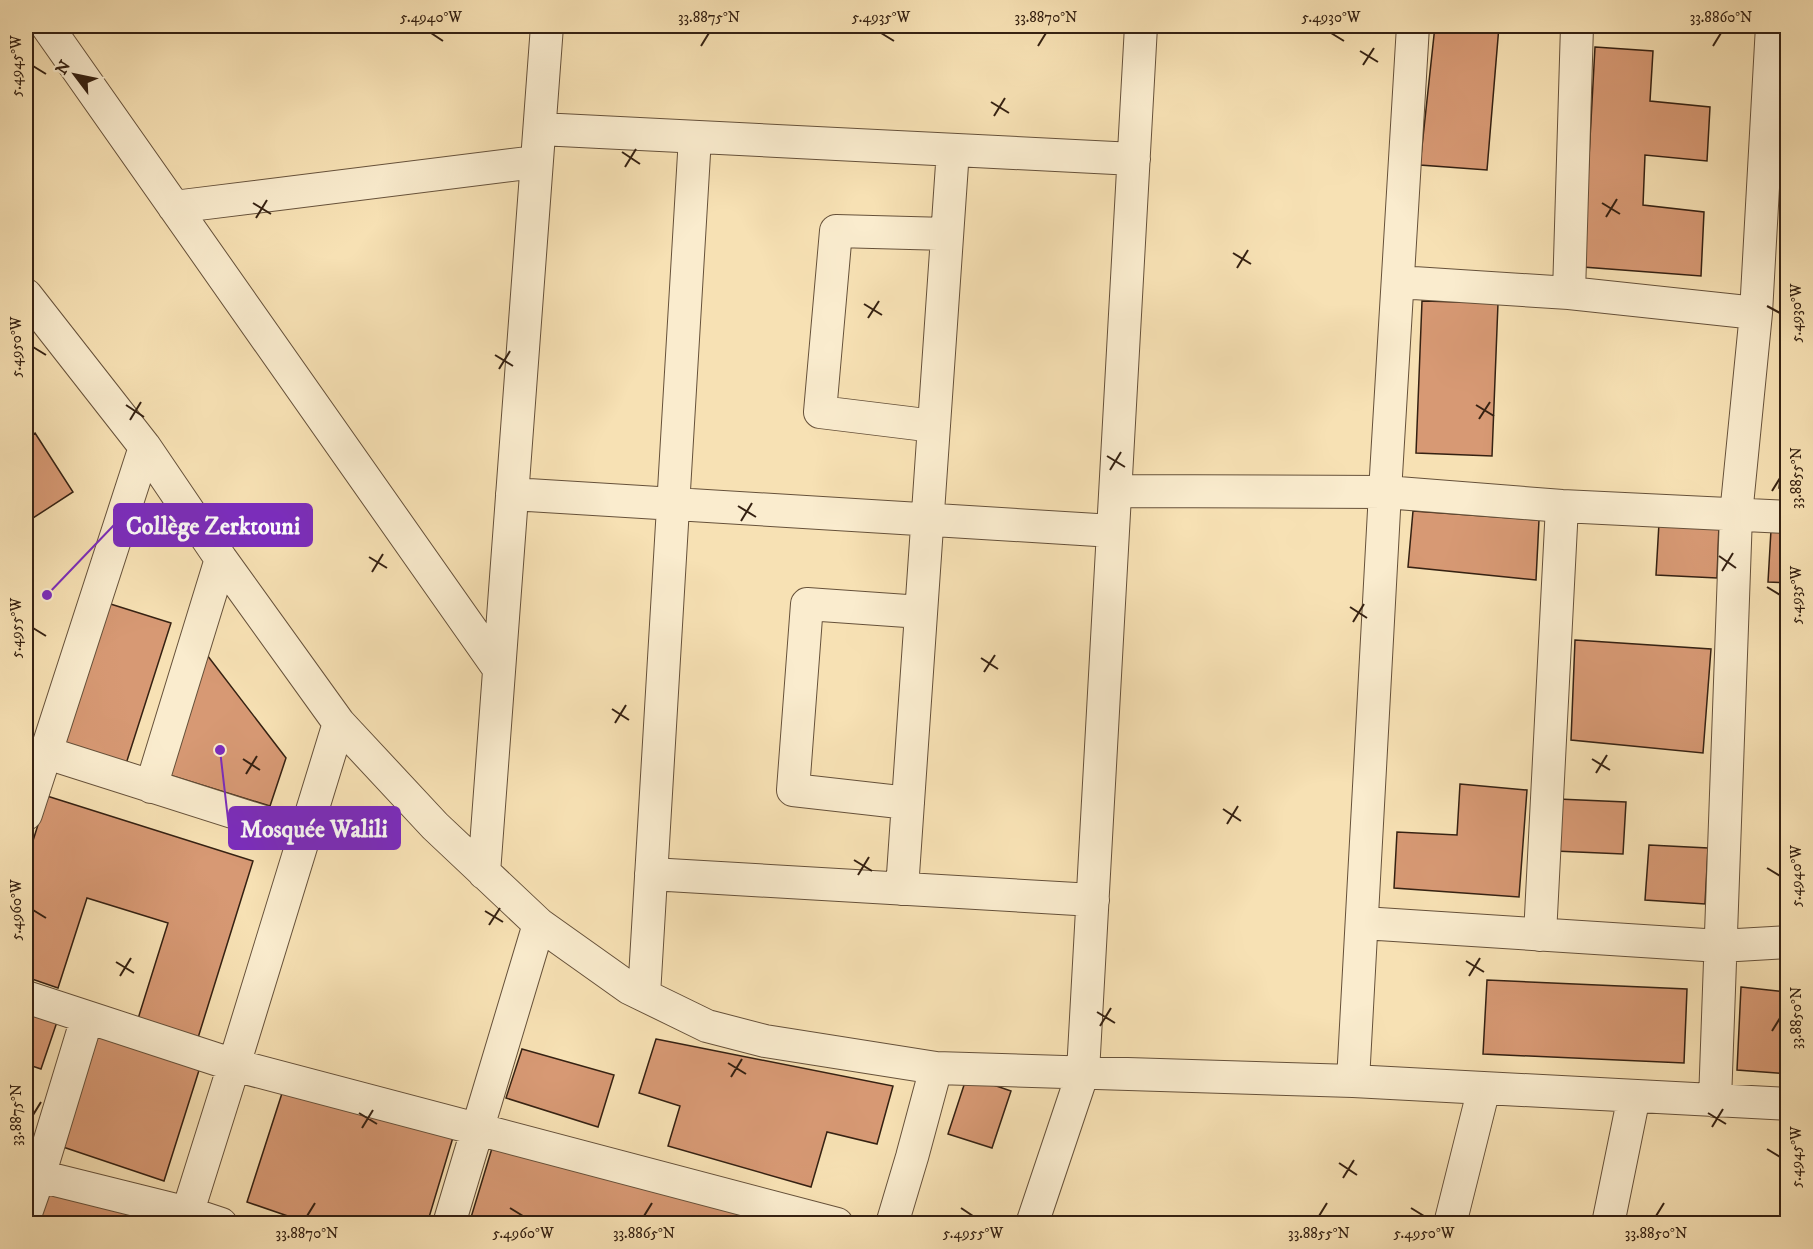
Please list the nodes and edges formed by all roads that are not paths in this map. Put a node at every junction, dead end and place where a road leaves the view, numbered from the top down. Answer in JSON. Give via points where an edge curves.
{"nodes":[{"id":1,"x":47,"y":26,"type":"edge"},
{"id":2,"x":547,"y":26,"type":"edge"},
{"id":3,"x":1142,"y":26,"type":"edge"},
{"id":4,"x":1413,"y":26,"type":"edge"},
{"id":5,"x":1577,"y":26,"type":"edge"},
{"id":6,"x":1773,"y":26,"type":"edge"},
{"id":7,"x":540,"y":129,"type":"junction"},
{"id":8,"x":695,"y":137,"type":"junction"},
{"id":9,"x":953,"y":150,"type":"junction"},
{"id":10,"x":1134,"y":159,"type":"junction"},
{"id":11,"x":536,"y":162,"type":"junction"},
{"id":12,"x":174,"y":207,"type":"junction"},
{"id":13,"x":947,"y":234,"type":"junction"},
{"id":14,"x":1398,"y":282,"type":"junction"},
{"id":15,"x":1569,"y":293,"type":"junction"},
{"id":16,"x":26,"y":295,"type":"edge"},
{"id":17,"x":1756,"y":313,"type":"junction"},
{"id":18,"x":934,"y":426,"type":"junction"},
{"id":19,"x":145,"y":447,"type":"junction"},
{"id":20,"x":1116,"y":491,"type":"junction"},
{"id":21,"x":1385,"y":492,"type":"junction"},
{"id":22,"x":512,"y":494,"type":"junction"},
{"id":23,"x":673,"y":504,"type":"junction"},
{"id":24,"x":1562,"y":506,"type":"junction"},
{"id":25,"x":1736,"y":515,"type":"junction"},
{"id":26,"x":1788,"y":517,"type":"edge"},
{"id":27,"x":927,"y":519,"type":"junction"},
{"id":28,"x":1113,"y":531,"type":"junction"},
{"id":29,"x":221,"y":559,"type":"junction"},
{"id":30,"x":921,"y":612,"type":"junction"},
{"id":31,"x":499,"y":669,"type":"junction"},
{"id":32,"x":339,"y":723,"type":"junction"},
{"id":33,"x":44,"y":752,"type":"junction"},
{"id":34,"x":151,"y":787,"type":"junction"},
{"id":35,"x":908,"y":803,"type":"junction"},
{"id":36,"x":26,"y":814,"type":"edge"},
{"id":37,"x":305,"y":835,"type":"junction"},
{"id":38,"x":484,"y":873,"type":"junction"},
{"id":39,"x":651,"y":874,"type":"junction"},
{"id":40,"x":902,"y":889,"type":"junction"},
{"id":41,"x":1093,"y":900,"type":"junction"},
{"id":42,"x":1363,"y":923,"type":"junction"},
{"id":43,"x":539,"y":924,"type":"junction"},
{"id":44,"x":1540,"y":935,"type":"junction"},
{"id":45,"x":1788,"y":942,"type":"edge"},
{"id":46,"x":1720,"y":946,"type":"junction"},
{"id":47,"x":644,"y":995,"type":"junction"},
{"id":48,"x":26,"y":997,"type":"edge"},
{"id":49,"x":87,"y":1018,"type":"junction"},
{"id":50,"x":234,"y":1065,"type":"junction"},
{"id":51,"x":936,"y":1068,"type":"junction"},
{"id":52,"x":1083,"y":1072,"type":"junction"},
{"id":53,"x":1353,"y":1081,"type":"junction"},
{"id":54,"x":1484,"y":1088,"type":"junction"},
{"id":55,"x":1635,"y":1096,"type":"junction"},
{"id":56,"x":1715,"y":1101,"type":"junction"},
{"id":57,"x":1788,"y":1104,"type":"edge"},
{"id":58,"x":477,"y":1130,"type":"junction"},
{"id":59,"x":39,"y":1176,"type":"junction"},
{"id":60,"x":26,"y":1213,"type":"edge"},
{"id":61,"x":186,"y":1218,"type":"edge"},
{"id":62,"x":221,"y":1224,"type":"edge"},
{"id":63,"x":449,"y":1224,"type":"edge"},
{"id":64,"x":837,"y":1224,"type":"edge"},
{"id":65,"x":892,"y":1224,"type":"edge"},
{"id":66,"x":1032,"y":1224,"type":"edge"},
{"id":67,"x":1450,"y":1224,"type":"edge"},
{"id":68,"x":1608,"y":1224,"type":"edge"}],
"edges":[{"from":1,"to":12,"type":"street"},
{"from":2,"to":7,"type":"street"},
{"from":3,"to":10,"type":"street"},
{"from":4,"to":14,"type":"street"},
{"from":5,"to":15,"type":"street"},
{"from":6,"to":17,"type":"street"},
{"from":7,"to":8,"type":"street"},
{"from":7,"to":11,"type":"street"},
{"from":8,"to":9,"type":"street"},
{"from":8,"to":23,"type":"street"},
{"from":9,"to":10,"type":"street"},
{"from":9,"to":13,"type":"street"},
{"from":10,"to":20,"type":"street"},
{"from":11,"to":12,"type":"street"},
{"from":11,"to":22,"type":"street"},
{"from":12,"to":31,"type":"street"},
{"from":13,"to":18,"type":"street"},
{"from":13,"to":18,"type":"street","via":[[836,231],[820,412]]},
{"from":14,"to":15,"type":"street"},
{"from":14,"to":21,"type":"street"},
{"from":15,"to":17,"type":"street"},
{"from":16,"to":19,"type":"street"},
{"from":17,"to":25,"type":"street"},
{"from":18,"to":27,"type":"street"},
{"from":19,"to":29,"type":"street"},
{"from":19,"to":33,"type":"street"},
{"from":20,"to":21,"type":"street"},
{"from":20,"to":28,"type":"street"},
{"from":21,"to":24,"type":"street"},
{"from":21,"to":42,"type":"street"},
{"from":22,"to":23,"type":"street"},
{"from":22,"to":31,"type":"street"},
{"from":23,"to":27,"type":"street"},
{"from":23,"to":39,"type":"street"},
{"from":24,"to":25,"type":"street"},
{"from":24,"to":44,"type":"street"},
{"from":25,"to":26,"type":"street"},
{"from":25,"to":46,"type":"street"},
{"from":27,"to":28,"type":"street"},
{"from":27,"to":30,"type":"street"},
{"from":28,"to":41,"type":"street"},
{"from":29,"to":32,"type":"street"},
{"from":29,"to":34,"type":"street"},
{"from":30,"to":35,"type":"street"},
{"from":30,"to":35,"type":"street","via":[[807,604],[793,790]]},
{"from":31,"to":38,"type":"street"},
{"from":32,"to":37,"type":"street"},
{"from":32,"to":38,"type":"street"},
{"from":33,"to":34,"type":"street"},
{"from":33,"to":36,"type":"street"},
{"from":34,"to":37,"type":"street"},
{"from":35,"to":40,"type":"street"},
{"from":37,"to":50,"type":"street"},
{"from":38,"to":43,"type":"street"},
{"from":39,"to":40,"type":"street"},
{"from":39,"to":47,"type":"street"},
{"from":40,"to":41,"type":"street"},
{"from":41,"to":52,"type":"street"},
{"from":42,"to":44,"type":"street"},
{"from":42,"to":53,"type":"street"},
{"from":43,"to":47,"type":"street"},
{"from":43,"to":58,"type":"street"},
{"from":44,"to":46,"type":"street"},
{"from":45,"to":46,"type":"street"},
{"from":46,"to":56,"type":"street"},
{"from":47,"to":51,"type":"street","via":[[707,1026],[765,1041]]},
{"from":48,"to":49,"type":"street"},
{"from":49,"to":50,"type":"street"},
{"from":49,"to":59,"type":"street"},
{"from":50,"to":58,"type":"street"},
{"from":50,"to":61,"type":"street"},
{"from":51,"to":52,"type":"street"},
{"from":51,"to":65,"type":"street"},
{"from":52,"to":53,"type":"street"},
{"from":52,"to":66,"type":"street"},
{"from":53,"to":54,"type":"street"},
{"from":54,"to":55,"type":"street"},
{"from":54,"to":67,"type":"street"},
{"from":55,"to":56,"type":"street"},
{"from":55,"to":68,"type":"street"},
{"from":56,"to":57,"type":"street"},
{"from":58,"to":63,"type":"street"},
{"from":58,"to":64,"type":"street"},
{"from":59,"to":60,"type":"street"},
{"from":59,"to":61,"type":"street"},
{"from":61,"to":62,"type":"street"}]}
